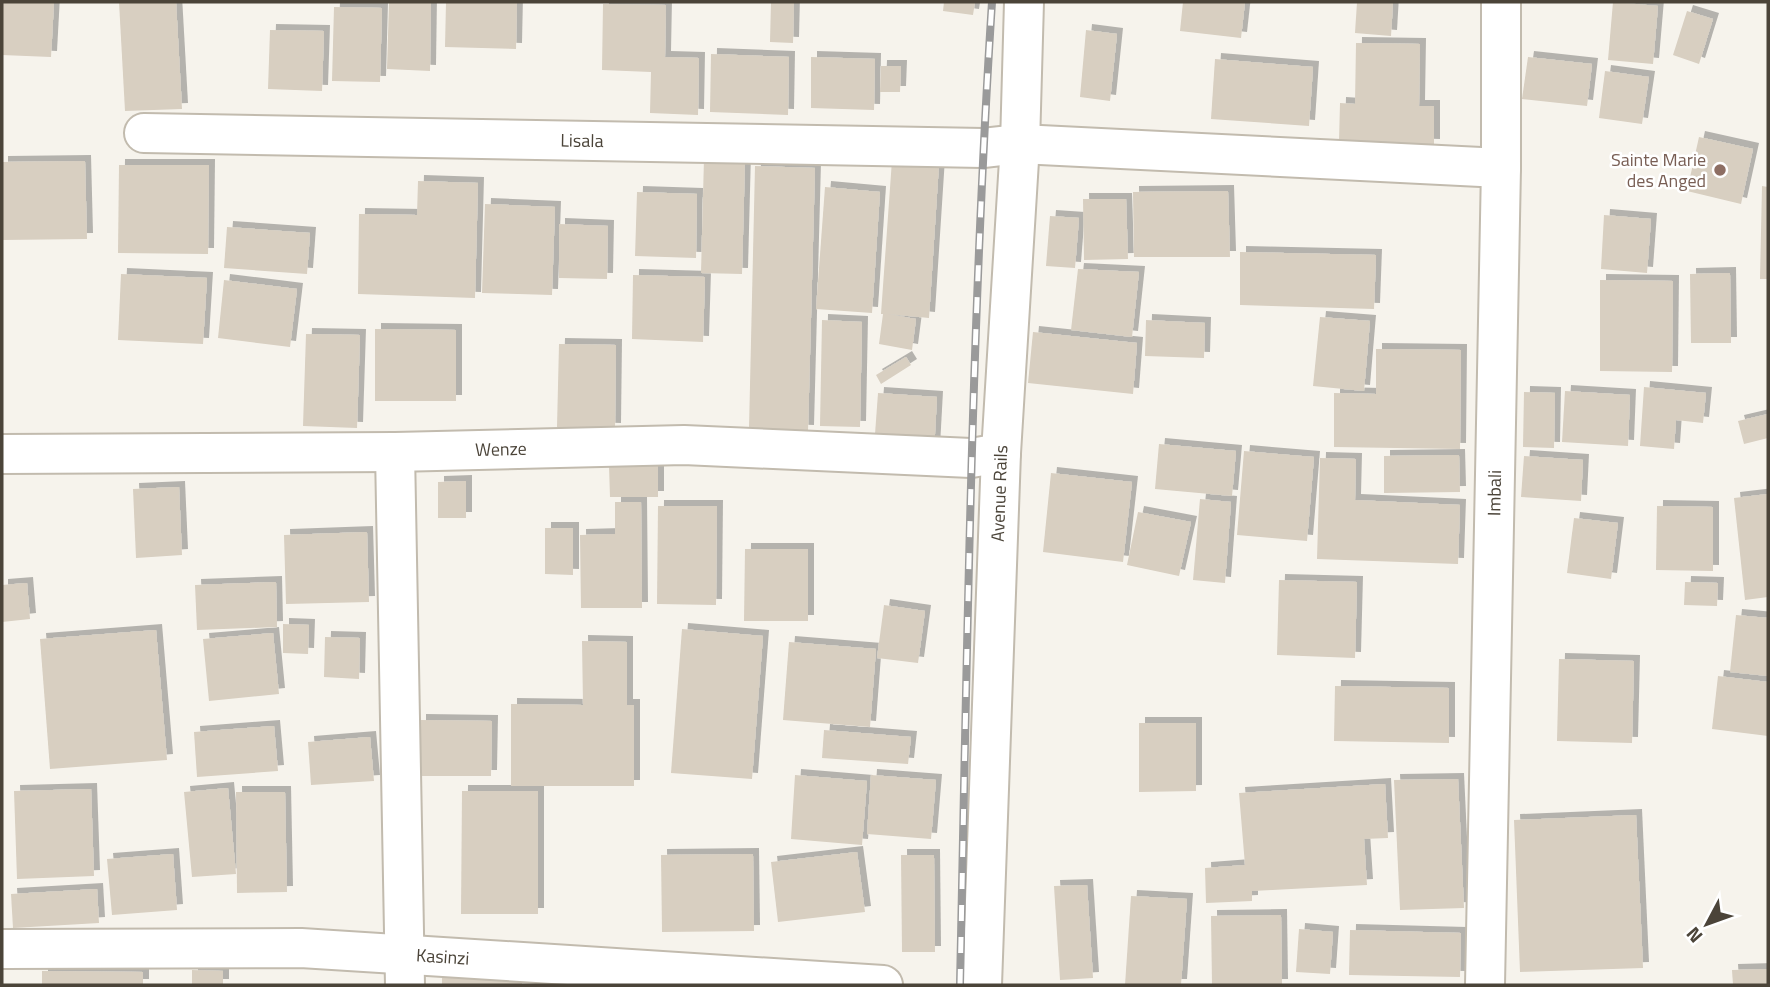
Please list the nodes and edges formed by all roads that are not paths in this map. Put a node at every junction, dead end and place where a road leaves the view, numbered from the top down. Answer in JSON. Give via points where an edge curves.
{"nodes":[{"id":1,"x":1024,"y":2,"type":"edge"},
{"id":2,"x":1501,"y":2,"type":"edge"},
{"id":3,"x":144,"y":134,"type":"dead end"},
{"id":4,"x":1020,"y":144,"type":"junction"},
{"id":5,"x":1501,"y":168,"type":"junction"},
{"id":6,"x":396,"y":452,"type":"junction"},
{"id":7,"x":1000,"y":453,"type":"junction"},
{"id":8,"x":2,"y":454,"type":"edge"},
{"id":9,"x":2,"y":949,"type":"edge"},
{"id":10,"x":405,"y":970,"type":"edge"},
{"id":11,"x":883,"y":985,"type":"edge"},
{"id":12,"x":982,"y":985,"type":"edge"},
{"id":13,"x":1485,"y":985,"type":"edge"}],
"edges":[{"from":1,"to":4,"type":"street","name":"Avenue Rails"},
{"from":2,"to":5,"type":"street","name":"Imbali"},
{"from":3,"to":4,"type":"street","name":"Lisala","via":[[983,148]]},
{"from":4,"to":5,"type":"street","name":"Lisala"},
{"from":4,"to":7,"type":"street","name":"Avenue Rails"},
{"from":5,"to":13,"type":"street","name":"Imbali"},
{"from":6,"to":7,"type":"street","name":"Wenze","via":[[684,445],[971,458]]},
{"from":6,"to":8,"type":"street","name":"Wenze"},
{"from":6,"to":10,"type":"street"},
{"from":7,"to":12,"type":"street","name":"Avenue Rails"},
{"from":9,"to":10,"type":"street","name":"Kasinzi","via":[[301,948]]},
{"from":10,"to":11,"type":"street","name":"Kasinzi"}]}
